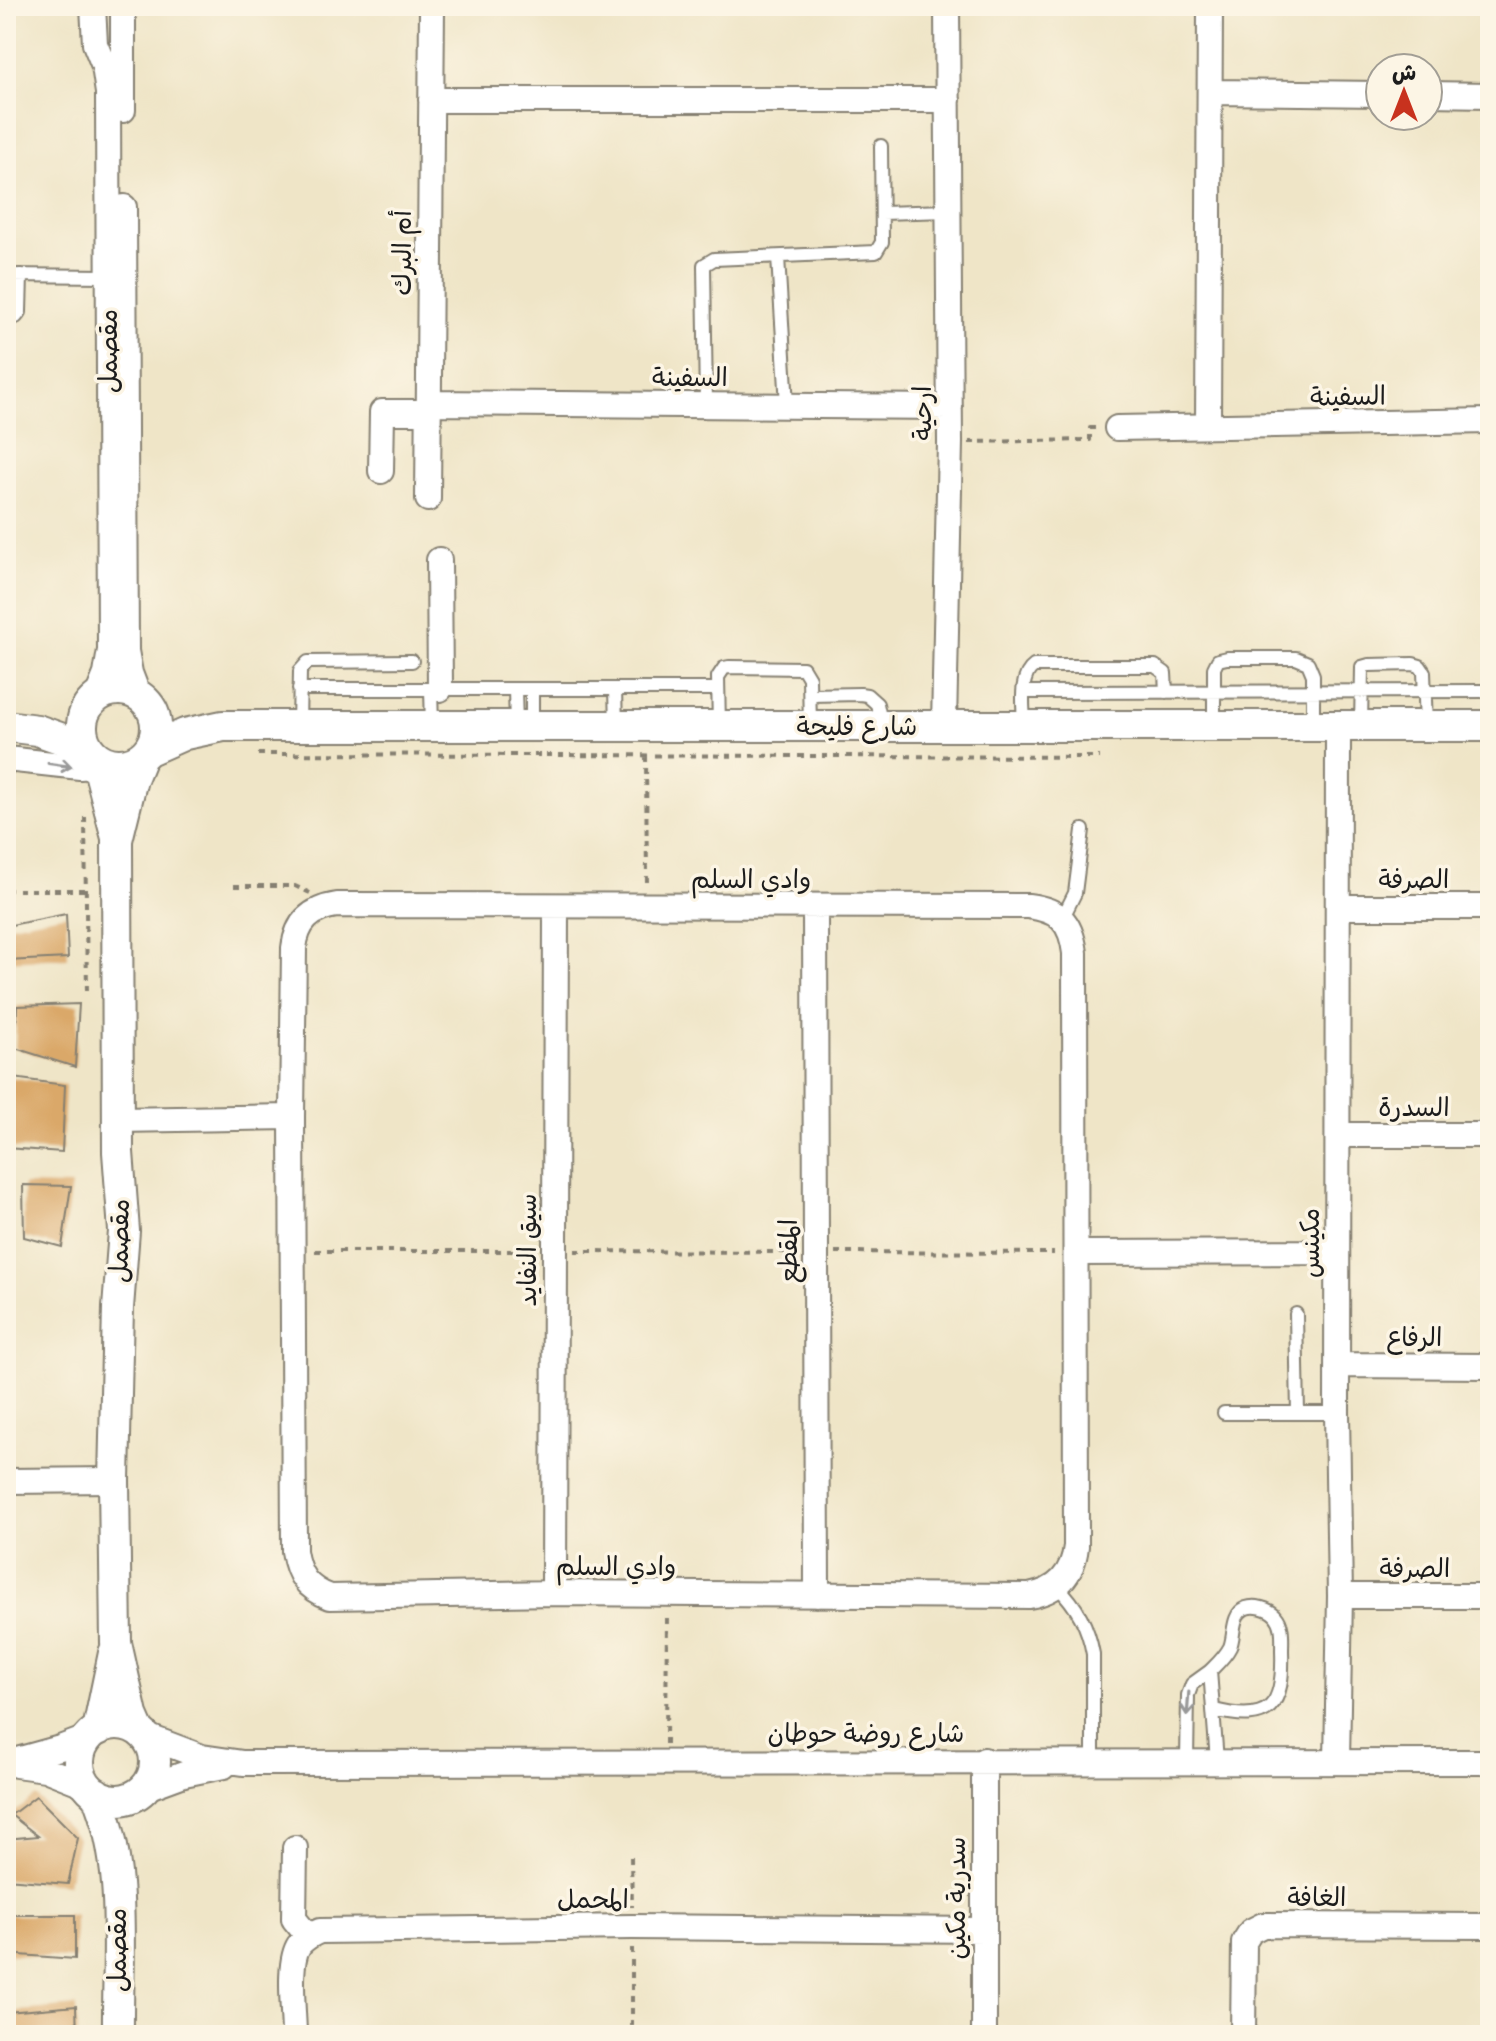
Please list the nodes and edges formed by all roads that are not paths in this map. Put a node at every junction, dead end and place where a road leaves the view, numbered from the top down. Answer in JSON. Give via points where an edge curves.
{"nodes":[{"id":1,"x":93,"y":6,"type":"edge"},
{"id":2,"x":123,"y":6,"type":"edge"},
{"id":3,"x":432,"y":6,"type":"edge"},
{"id":4,"x":947,"y":6,"type":"edge"},
{"id":5,"x":1210,"y":6,"type":"edge"},
{"id":6,"x":1211,"y":92,"type":"junction"},
{"id":7,"x":1364,"y":94,"type":"edge"},
{"id":8,"x":1444,"y":94,"type":"edge"},
{"id":9,"x":1490,"y":95,"type":"edge"},
{"id":10,"x":431,"y":100,"type":"junction"},
{"id":11,"x":948,"y":100,"type":"junction"},
{"id":12,"x":881,"y":146,"type":"dead end"},
{"id":13,"x":948,"y":211,"type":"junction"},
{"id":14,"x":882,"y":213,"type":"junction"},
{"id":15,"x":778,"y":257,"type":"junction"},
{"id":16,"x":6,"y":275,"type":"edge"},
{"id":17,"x":21,"y":275,"type":"junction"},
{"id":18,"x":107,"y":276,"type":"junction"},
{"id":19,"x":6,"y":319,"type":"edge"},
{"id":20,"x":706,"y":405,"type":"junction"},
{"id":21,"x":787,"y":405,"type":"junction"},
{"id":22,"x":950,"y":407,"type":"junction"},
{"id":23,"x":429,"y":408,"type":"junction"},
{"id":24,"x":1490,"y":421,"type":"edge"},
{"id":25,"x":1208,"y":426,"type":"junction"},
{"id":26,"x":1117,"y":428,"type":"road end"},
{"id":27,"x":381,"y":471,"type":"dead end"},
{"id":28,"x":428,"y":499,"type":"dead end"},
{"id":29,"x":439,"y":560,"type":"dead end"},
{"id":30,"x":412,"y":661,"type":"dead end"},
{"id":31,"x":299,"y":689,"type":"junction"},
{"id":32,"x":436,"y":689,"type":"junction"},
{"id":33,"x":515,"y":689,"type":"junction"},
{"id":34,"x":532,"y":689,"type":"junction"},
{"id":35,"x":615,"y":689,"type":"junction"},
{"id":36,"x":718,"y":689,"type":"junction"},
{"id":37,"x":1490,"y":691,"type":"edge"},
{"id":38,"x":1024,"y":692,"type":"junction"},
{"id":39,"x":1166,"y":692,"type":"junction"},
{"id":40,"x":1214,"y":692,"type":"junction"},
{"id":41,"x":1313,"y":692,"type":"junction"},
{"id":42,"x":1361,"y":692,"type":"junction"},
{"id":43,"x":1425,"y":692,"type":"junction"},
{"id":44,"x":810,"y":695,"type":"junction"},
{"id":45,"x":142,"y":698,"type":"junction"},
{"id":46,"x":94,"y":699,"type":"junction"},
{"id":47,"x":12,"y":726,"type":"edge"},
{"id":48,"x":223,"y":726,"type":"junction"},
{"id":49,"x":299,"y":726,"type":"junction"},
{"id":50,"x":432,"y":726,"type":"junction"},
{"id":51,"x":524,"y":726,"type":"junction"},
{"id":52,"x":616,"y":726,"type":"junction"},
{"id":53,"x":719,"y":726,"type":"junction"},
{"id":54,"x":810,"y":726,"type":"junction"},
{"id":55,"x":882,"y":726,"type":"junction"},
{"id":56,"x":944,"y":726,"type":"junction"},
{"id":57,"x":1024,"y":726,"type":"junction"},
{"id":58,"x":1214,"y":726,"type":"junction"},
{"id":59,"x":1337,"y":726,"type":"junction"},
{"id":60,"x":1426,"y":726,"type":"junction"},
{"id":61,"x":1490,"y":726,"type":"edge"},
{"id":62,"x":6,"y":759,"type":"edge"},
{"id":63,"x":113,"y":762,"type":"junction"},
{"id":64,"x":1083,"y":830,"type":"dead end"},
{"id":65,"x":117,"y":840,"type":"junction"},
{"id":66,"x":556,"y":907,"type":"junction"},
{"id":67,"x":815,"y":907,"type":"junction"},
{"id":68,"x":1338,"y":907,"type":"junction"},
{"id":69,"x":1490,"y":907,"type":"edge"},
{"id":70,"x":1062,"y":919,"type":"junction"},
{"id":71,"x":292,"y":1117,"type":"junction"},
{"id":72,"x":119,"y":1120,"type":"junction"},
{"id":73,"x":1338,"y":1135,"type":"junction"},
{"id":74,"x":1490,"y":1135,"type":"edge"},
{"id":75,"x":1337,"y":1252,"type":"junction"},
{"id":76,"x":1078,"y":1253,"type":"junction"},
{"id":77,"x":1296,"y":1314,"type":"dead end"},
{"id":78,"x":1338,"y":1365,"type":"junction"},
{"id":79,"x":1490,"y":1366,"type":"edge"},
{"id":80,"x":1224,"y":1413,"type":"dead end"},
{"id":81,"x":1298,"y":1413,"type":"junction"},
{"id":82,"x":1337,"y":1413,"type":"junction"},
{"id":83,"x":114,"y":1480,"type":"junction"},
{"id":84,"x":6,"y":1481,"type":"edge"},
{"id":85,"x":1057,"y":1586,"type":"junction"},
{"id":86,"x":554,"y":1593,"type":"junction"},
{"id":87,"x":817,"y":1595,"type":"junction"},
{"id":88,"x":1340,"y":1596,"type":"junction"},
{"id":89,"x":1490,"y":1596,"type":"edge"},
{"id":90,"x":116,"y":1643,"type":"junction"},
{"id":91,"x":1210,"y":1671,"type":"junction"},
{"id":92,"x":1214,"y":1710,"type":"junction"},
{"id":93,"x":94,"y":1733,"type":"junction"},
{"id":94,"x":141,"y":1733,"type":"junction"},
{"id":95,"x":984,"y":1760,"type":"junction"},
{"id":96,"x":1093,"y":1761,"type":"junction"},
{"id":97,"x":1187,"y":1761,"type":"junction"},
{"id":98,"x":1217,"y":1761,"type":"junction"},
{"id":99,"x":1337,"y":1761,"type":"junction"},
{"id":100,"x":1490,"y":1762,"type":"edge"},
{"id":101,"x":6,"y":1763,"type":"edge"},
{"id":102,"x":243,"y":1763,"type":"junction"},
{"id":103,"x":92,"y":1790,"type":"junction"},
{"id":104,"x":142,"y":1791,"type":"junction"},
{"id":105,"x":295,"y":1848,"type":"dead end"},
{"id":106,"x":117,"y":1866,"type":"junction"},
{"id":107,"x":1490,"y":1926,"type":"edge"},
{"id":108,"x":984,"y":1930,"type":"junction"},
{"id":109,"x":308,"y":1936,"type":"junction"},
{"id":110,"x":118,"y":2035,"type":"edge"},
{"id":111,"x":294,"y":2035,"type":"edge"},
{"id":112,"x":984,"y":2035,"type":"edge"},
{"id":113,"x":1243,"y":2035,"type":"edge"}],
"edges":[{"from":1,"to":18,"type":"street","name":"مقصمل","via":[[95,44],[108,93]]},
{"from":2,"to":45,"type":"street","name":"مقصمل","via":[[126,651]]},
{"from":3,"to":10,"type":"street","name":"أم البرك"},
{"from":4,"to":11,"type":"street","name":"ارحية"},
{"from":5,"to":6,"type":"street"},
{"from":6,"to":7,"type":"street"},
{"from":6,"to":25,"type":"street"},
{"from":8,"to":9,"type":"street"},
{"from":10,"to":11,"type":"street"},
{"from":10,"to":23,"type":"street","name":"أم البرك"},
{"from":11,"to":13,"type":"street","name":"ارحية"},
{"from":12,"to":14,"type":"lane"},
{"from":13,"to":14,"type":"lane"},
{"from":13,"to":22,"type":"street","name":"ارحية"},
{"from":14,"to":15,"type":"lane","via":[[882,242],[876,252]]},
{"from":15,"to":20,"type":"lane","via":[[714,259],[704,265]]},
{"from":15,"to":21,"type":"lane"},
{"from":16,"to":17,"type":"lane"},
{"from":17,"to":18,"type":"lane"},
{"from":17,"to":19,"type":"lane","via":[[20,312]]},
{"from":18,"to":46,"type":"street","name":"مقصمل","via":[[110,650]]},
{"from":20,"to":21,"type":"street","name":"السفينة"},
{"from":20,"to":23,"type":"street","name":"السفينة"},
{"from":21,"to":22,"type":"street","name":"السفينة"},
{"from":22,"to":56,"type":"street","name":"ارحية"},
{"from":23,"to":27,"type":"street","name":"السفينة","via":[[382,412]]},
{"from":23,"to":28,"type":"street","name":"أم البرك"},
{"from":24,"to":25,"type":"street","name":"السفينة"},
{"from":25,"to":26,"type":"street","name":"السفينة"},
{"from":29,"to":32,"type":"street"},
{"from":30,"to":31,"type":"lane","via":[[312,661],[302,667]]},
{"from":31,"to":32,"type":"lane"},
{"from":31,"to":49,"type":"lane"},
{"from":32,"to":33,"type":"lane"},
{"from":32,"to":50,"type":"lane"},
{"from":33,"to":34,"type":"lane"},
{"from":33,"to":51,"type":"lane"},
{"from":34,"to":35,"type":"lane"},
{"from":34,"to":51,"type":"lane"},
{"from":35,"to":36,"type":"lane"},
{"from":35,"to":52,"type":"lane"},
{"from":36,"to":44,"type":"lane","via":[[724,668],[799,667],[808,674]]},
{"from":36,"to":53,"type":"lane"},
{"from":37,"to":43,"type":"lane"},
{"from":38,"to":39,"type":"lane"},
{"from":38,"to":39,"type":"lane","via":[[1026,674],[1034,666],[1155,666],[1165,673]]},
{"from":38,"to":57,"type":"lane"},
{"from":39,"to":40,"type":"lane"},
{"from":40,"to":41,"type":"lane"},
{"from":40,"to":41,"type":"lane","via":[[1214,668],[1227,658],[1303,659],[1312,668]]},
{"from":40,"to":58,"type":"lane"},
{"from":41,"to":42,"type":"lane"},
{"from":41,"to":59,"type":"lane"},
{"from":42,"to":43,"type":"lane"},
{"from":42,"to":43,"type":"lane","via":[[1361,670],[1366,665],[1413,664],[1424,672]]},
{"from":42,"to":59,"type":"lane"},
{"from":43,"to":60,"type":"lane"},
{"from":44,"to":54,"type":"lane"},
{"from":44,"to":55,"type":"lane","via":[[867,695],[877,704]]},
{"from":45,"to":46,"type":"street","via":[[117,689]]},
{"from":45,"to":48,"type":"street","name":"شارع فليحة"},
{"from":45,"to":63,"type":"street","via":[[156,720],[154,740]]},
{"from":46,"to":47,"type":"street"},
{"from":46,"to":63,"type":"street","via":[[82,719],[83,739]]},
{"from":47,"to":63,"type":"street"},
{"from":48,"to":49,"type":"street","name":"شارع فليحة"},
{"from":48,"to":63,"type":"street","name":"شارع فليحة","via":[[185,734]]},
{"from":49,"to":50,"type":"street","name":"شارع فليحة"},
{"from":50,"to":51,"type":"street","name":"شارع فليحة"},
{"from":51,"to":52,"type":"street","name":"شارع فليحة"},
{"from":52,"to":53,"type":"street","name":"شارع فليحة"},
{"from":53,"to":54,"type":"street","name":"شارع فليحة"},
{"from":54,"to":55,"type":"street","name":"شارع فليحة"},
{"from":55,"to":56,"type":"street","name":"شارع فليحة"},
{"from":56,"to":57,"type":"street","name":"شارع فليحة"},
{"from":57,"to":58,"type":"street","name":"شارع فليحة"},
{"from":58,"to":59,"type":"street","name":"شارع فليحة"},
{"from":59,"to":60,"type":"street","name":"شارع فليحة"},
{"from":59,"to":68,"type":"street","name":"مكينس"},
{"from":60,"to":61,"type":"street","name":"شارع فليحة"},
{"from":62,"to":63,"type":"street","one_way":true},
{"from":63,"to":65,"type":"street","name":"مقصمل"},
{"from":63,"to":65,"type":"street","name":"مقصمل","via":[[132,779]]},
{"from":64,"to":70,"type":"lane","via":[[1075,893]]},
{"from":65,"to":72,"type":"street","name":"مقصمل"},
{"from":66,"to":67,"type":"street","name":"وادي السلم"},
{"from":66,"to":71,"type":"street","name":"وادي السلم","via":[[323,907],[311,913],[295,935]]},
{"from":66,"to":86,"type":"street","name":"سيق النفايد"},
{"from":67,"to":70,"type":"street","name":"وادي السلم","via":[[1028,906]]},
{"from":67,"to":87,"type":"street","name":"المقطع"},
{"from":68,"to":69,"type":"street","name":"الصرفة"},
{"from":68,"to":73,"type":"street","name":"مكينس"},
{"from":70,"to":76,"type":"street","via":[[1073,935],[1075,953]]},
{"from":71,"to":72,"type":"street"},
{"from":71,"to":86,"type":"street","name":"وادي السلم","via":[[296,1567],[315,1591],[330,1597]]},
{"from":72,"to":83,"type":"street","name":"مقصمل","via":[[124,1231]]},
{"from":73,"to":74,"type":"street","name":"السدرة"},
{"from":73,"to":75,"type":"street","name":"مكينس"},
{"from":75,"to":76,"type":"street"},
{"from":75,"to":78,"type":"street","name":"مكينس"},
{"from":76,"to":85,"type":"street","via":[[1076,1546],[1068,1575]]},
{"from":77,"to":81,"type":"lane"},
{"from":78,"to":79,"type":"street","name":"الرفاع"},
{"from":78,"to":82,"type":"street","name":"مكينس"},
{"from":80,"to":81,"type":"lane"},
{"from":81,"to":82,"type":"lane"},
{"from":82,"to":88,"type":"street","name":"مكينس"},
{"from":83,"to":84,"type":"street"},
{"from":83,"to":90,"type":"street","name":"مقصمل"},
{"from":85,"to":87,"type":"street","name":"وادي السلم","via":[[1029,1596]]},
{"from":85,"to":96,"type":"lane","via":[[1078,1610],[1090,1639]]},
{"from":86,"to":87,"type":"street","name":"وادي السلم"},
{"from":88,"to":89,"type":"street","name":"الصرفة"},
{"from":88,"to":99,"type":"street","name":"مكينس"},
{"from":90,"to":93,"type":"street","name":"مقصمل"},
{"from":90,"to":94,"type":"street","name":"مقصمل"},
{"from":91,"to":92,"type":"lane"},
{"from":91,"to":92,"type":"lane","via":[[1231,1646],[1240,1612],[1258,1607],[1273,1613],[1281,1625],[1281,1692],[1255,1715]]},
{"from":91,"to":97,"type":"lane","one_way":true,"via":[[1192,1684],[1188,1695]]},
{"from":92,"to":98,"type":"lane"},
{"from":93,"to":94,"type":"street","via":[[118,1724]]},
{"from":93,"to":101,"type":"street"},
{"from":93,"to":103,"type":"street","via":[[83,1746],[80,1766]]},
{"from":94,"to":102,"type":"street","name":"شارع روضة حوطان","via":[[202,1757]]},
{"from":94,"to":104,"type":"street","via":[[155,1755],[152,1778]]},
{"from":95,"to":96,"type":"street","name":"شارع روضة حوطان"},
{"from":95,"to":102,"type":"street","name":"شارع روضة حوطان"},
{"from":95,"to":108,"type":"street","name":"سدرية مكين"},
{"from":96,"to":97,"type":"street","name":"شارع روضة حوطان"},
{"from":97,"to":98,"type":"street","name":"شارع روضة حوطان"},
{"from":98,"to":99,"type":"street","name":"شارع روضة حوطان"},
{"from":99,"to":100,"type":"street","name":"شارع روضة حوطان"},
{"from":101,"to":103,"type":"street","via":[[45,1769]]},
{"from":102,"to":104,"type":"street","name":"شارع روضة حوطان","via":[[184,1774]]},
{"from":103,"to":104,"type":"street","via":[[117,1800]]},
{"from":103,"to":106,"type":"street","name":"مقصمل","via":[[106,1819]]},
{"from":104,"to":106,"type":"street","name":"مقصمل"},
{"from":105,"to":109,"type":"street","via":[[294,1919]]},
{"from":106,"to":110,"type":"street","name":"مقصمل"},
{"from":107,"to":113,"type":"street","name":"الغافة","via":[[1263,1925],[1244,1942]]},
{"from":108,"to":109,"type":"street","name":"المحمل","via":[[585,1927],[333,1930]]},
{"from":108,"to":112,"type":"street","name":"سدرية مكين"},
{"from":109,"to":111,"type":"street","via":[[294,1958]]}]}
